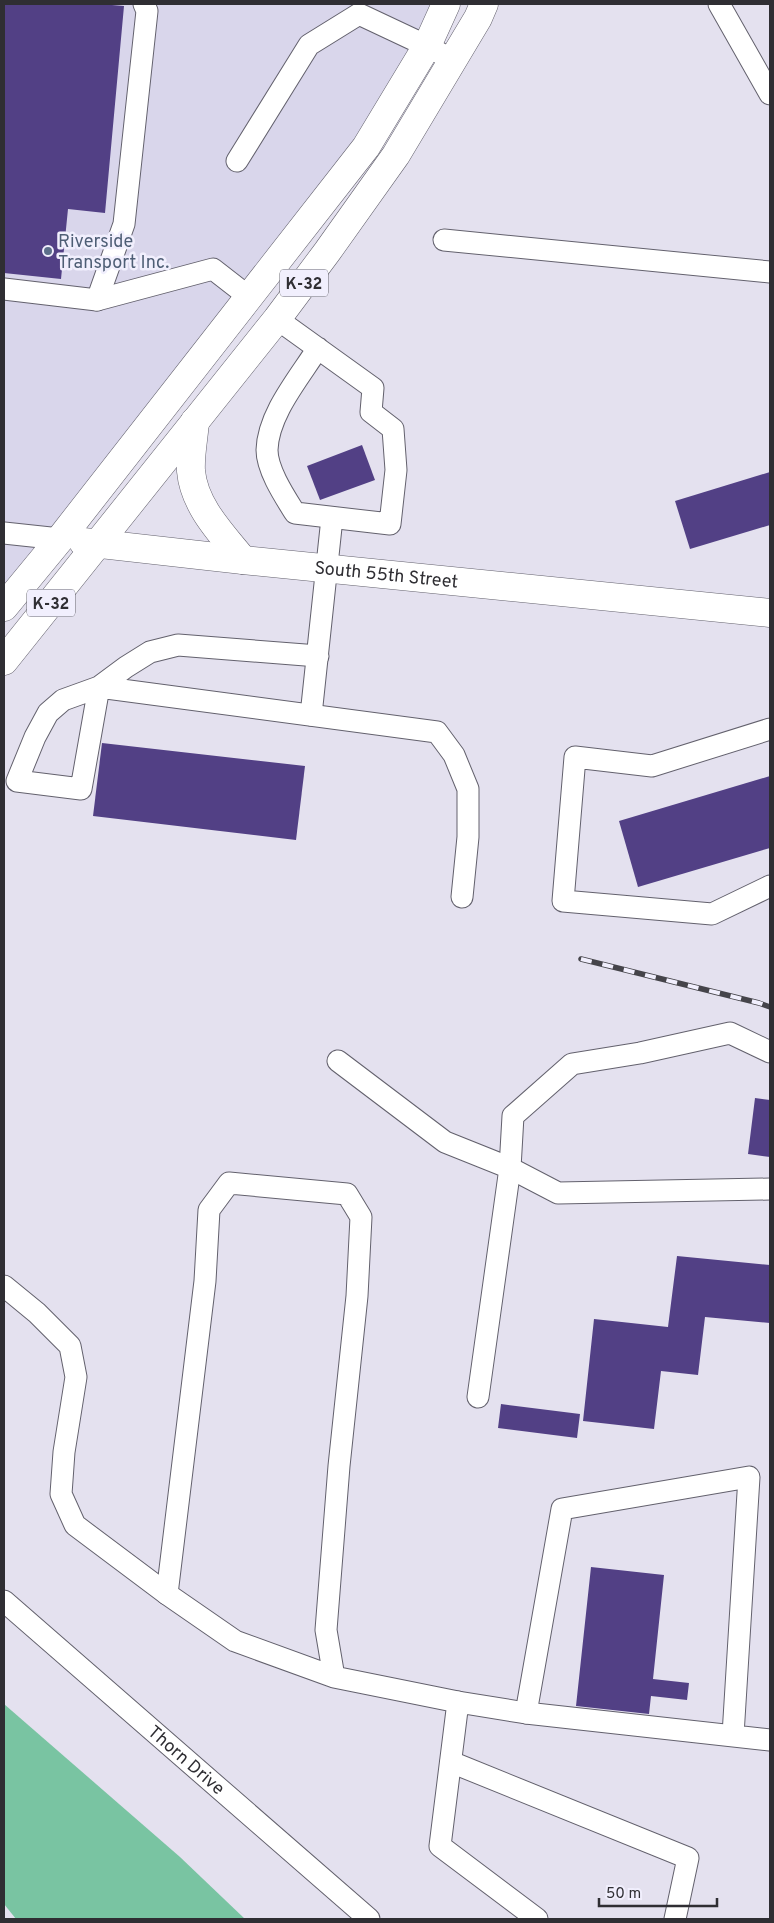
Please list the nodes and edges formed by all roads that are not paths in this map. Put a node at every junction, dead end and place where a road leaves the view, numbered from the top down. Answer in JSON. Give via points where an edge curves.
{"nodes":[{"id":1,"x":144,"y":4,"type":"edge"},
{"id":2,"x":446,"y":4,"type":"edge"},
{"id":3,"x":484,"y":4,"type":"edge"},
{"id":4,"x":719,"y":4,"type":"edge"},
{"id":5,"x":427,"y":46,"type":"junction"},
{"id":6,"x":452,"y":60,"type":"junction"},
{"id":7,"x":770,"y":94,"type":"edge"},
{"id":8,"x":237,"y":161,"type":"dead end"},
{"id":9,"x":444,"y":240,"type":"dead end"},
{"id":10,"x":770,"y":273,"type":"edge"},
{"id":11,"x":4,"y":289,"type":"edge"},
{"id":12,"x":249,"y":297,"type":"junction"},
{"id":13,"x":97,"y":300,"type":"junction"},
{"id":14,"x":277,"y":319,"type":"junction"},
{"id":15,"x":318,"y":348,"type":"junction"},
{"id":16,"x":195,"y":421,"type":"junction"},
{"id":17,"x":332,"y":518,"type":"junction"},
{"id":18,"x":4,"y":533,"type":"edge"},
{"id":19,"x":60,"y":539,"type":"junction"},
{"id":20,"x":98,"y":544,"type":"junction"},
{"id":21,"x":243,"y":560,"type":"junction"},
{"id":22,"x":326,"y":568,"type":"junction"},
{"id":23,"x":4,"y":607,"type":"edge"},
{"id":24,"x":770,"y":613,"type":"edge"},
{"id":25,"x":318,"y":656,"type":"junction"},
{"id":26,"x":4,"y":662,"type":"edge"},
{"id":27,"x":99,"y":687,"type":"junction"},
{"id":28,"x":311,"y":715,"type":"junction"},
{"id":29,"x":770,"y":729,"type":"edge"},
{"id":30,"x":770,"y":886,"type":"edge"},
{"id":31,"x":462,"y":897,"type":"dead end"},
{"id":32,"x":770,"y":1052,"type":"edge"},
{"id":33,"x":338,"y":1062,"type":"dead end"},
{"id":34,"x":510,"y":1168,"type":"junction"},
{"id":35,"x":770,"y":1189,"type":"edge"},
{"id":36,"x":4,"y":1286,"type":"edge"},
{"id":37,"x":478,"y":1397,"type":"dead end"},
{"id":38,"x":167,"y":1594,"type":"junction"},
{"id":39,"x":4,"y":1601,"type":"edge"},
{"id":40,"x":334,"y":1677,"type":"junction"},
{"id":41,"x":458,"y":1702,"type":"junction"},
{"id":42,"x":526,"y":1713,"type":"junction"},
{"id":43,"x":734,"y":1735,"type":"junction"},
{"id":44,"x":770,"y":1740,"type":"edge"},
{"id":45,"x":451,"y":1762,"type":"junction"},
{"id":46,"x":369,"y":1919,"type":"edge"},
{"id":47,"x":536,"y":1919,"type":"edge"},
{"id":48,"x":675,"y":1919,"type":"edge"}],
"edges":[{"from":1,"to":13,"type":"street","via":[[147,11],[124,224]]},
{"from":2,"to":5,"type":"main road","number":"K-32"},
{"from":3,"to":6,"type":"main road","number":"K-32"},
{"from":4,"to":7,"type":"street"},
{"from":5,"to":6,"type":"street"},
{"from":5,"to":8,"type":"street","via":[[359,14],[309,45]]},
{"from":5,"to":12,"type":"main road","number":"K-32","via":[[366,147]]},
{"from":6,"to":14,"type":"main road","number":"K-32","via":[[396,155]]},
{"from":9,"to":10,"type":"street"},
{"from":11,"to":13,"type":"street"},
{"from":12,"to":13,"type":"street","via":[[213,269]]},
{"from":12,"to":19,"type":"main road","number":"K-32"},
{"from":14,"to":15,"type":"street"},
{"from":14,"to":16,"type":"main road","number":"K-32"},
{"from":15,"to":17,"type":"street","via":[[273,418],[267,451],[275,479],[295,513]]},
{"from":15,"to":17,"type":"street","via":[[373,388],[371,412],[392,429],[396,470],[390,524]]},
{"from":16,"to":20,"type":"main road","number":"K-32"},
{"from":16,"to":21,"type":"main road","via":[[191,471],[197,495],[208,515]]},
{"from":17,"to":22,"type":"street"},
{"from":18,"to":19,"type":"street","name":"South 55th Street"},
{"from":19,"to":20,"type":"main road","name":"South 55th Street"},
{"from":19,"to":23,"type":"main road","number":"K-32"},
{"from":20,"to":21,"type":"main road","name":"South 55th Street"},
{"from":20,"to":26,"type":"main road","number":"K-32"},
{"from":21,"to":22,"type":"main road","name":"South 55th Street"},
{"from":22,"to":24,"type":"main road","name":"South 55th Street"},
{"from":22,"to":25,"type":"street"},
{"from":25,"to":27,"type":"street","via":[[178,646],[150,652]]},
{"from":25,"to":28,"type":"street"},
{"from":27,"to":27,"type":"street","via":[[81,789],[17,781],[48,713],[64,700]]},
{"from":27,"to":28,"type":"street"},
{"from":28,"to":31,"type":"street","via":[[437,732],[454,755],[468,789],[468,838]]},
{"from":29,"to":30,"type":"street","via":[[652,766],[575,758],[563,901],[712,914]]},
{"from":32,"to":34,"type":"street","via":[[730,1034],[572,1064],[513,1116]]},
{"from":33,"to":34,"type":"street","via":[[445,1142]]},
{"from":34,"to":35,"type":"street","via":[[558,1193]]},
{"from":34,"to":37,"type":"street"},
{"from":36,"to":38,"type":"street","via":[[70,1346],[76,1377],[61,1494],[75,1525]]},
{"from":38,"to":40,"type":"street","via":[[235,1641]]},
{"from":38,"to":40,"type":"street","via":[[205,1281],[209,1210],[229,1182],[347,1194],[361,1218],[357,1296],[326,1630]]},
{"from":39,"to":46,"type":"street","name":"Thorn Drive"},
{"from":40,"to":41,"type":"street"},
{"from":41,"to":42,"type":"street"},
{"from":41,"to":45,"type":"street"},
{"from":42,"to":43,"type":"street"},
{"from":42,"to":43,"type":"street","via":[[562,1509],[749,1476]]},
{"from":43,"to":44,"type":"street"},
{"from":45,"to":47,"type":"street","via":[[440,1846]]},
{"from":45,"to":48,"type":"street","via":[[688,1858]]}]}
